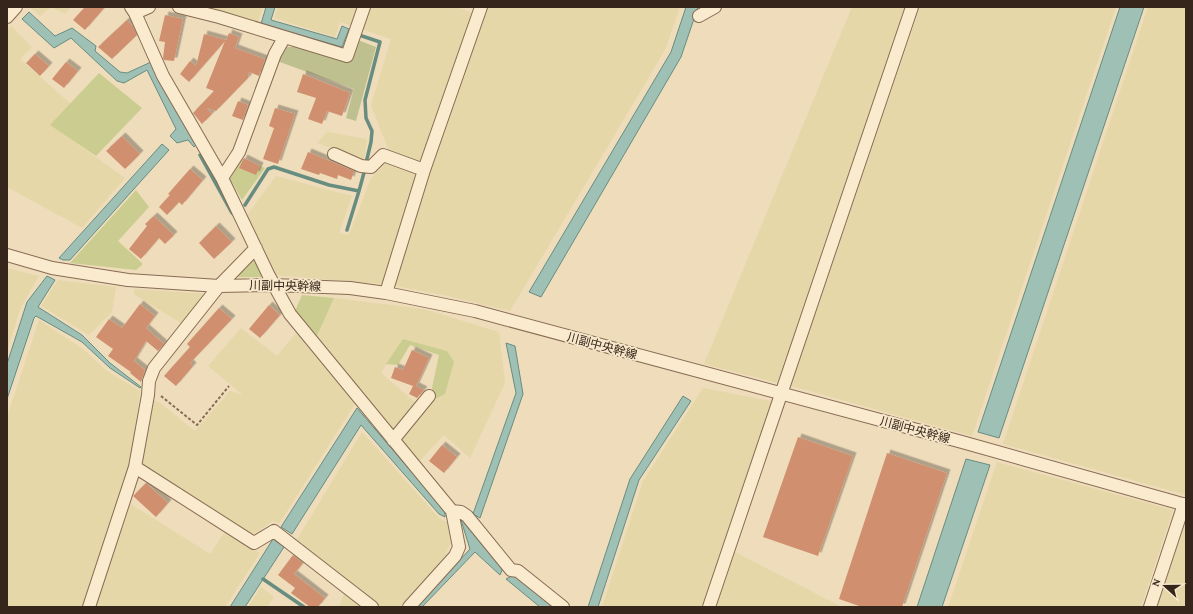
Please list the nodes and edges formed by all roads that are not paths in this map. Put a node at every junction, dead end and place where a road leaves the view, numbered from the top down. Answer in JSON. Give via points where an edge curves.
{"nodes":[{"id":1,"x":16,"y":7,"type":"edge"},
{"id":2,"x":149,"y":7,"type":"edge"},
{"id":3,"x":179,"y":7,"type":"edge"},
{"id":4,"x":364,"y":7,"type":"edge"},
{"id":5,"x":715,"y":7,"type":"edge"},
{"id":6,"x":912,"y":7,"type":"edge"},
{"id":7,"x":476,"y":8,"type":"edge"},
{"id":8,"x":133,"y":10,"type":"edge"},
{"id":9,"x":7,"y":16,"type":"edge"},
{"id":10,"x":699,"y":16,"type":"dead end"},
{"id":11,"x":284,"y":38,"type":"junction"},
{"id":12,"x":334,"y":154,"type":"dead end"},
{"id":13,"x":424,"y":170,"type":"junction"},
{"id":14,"x":222,"y":178,"type":"junction"},
{"id":15,"x":256,"y":248,"type":"junction"},
{"id":16,"x":7,"y":254,"type":"edge"},
{"id":17,"x":273,"y":285,"type":"junction"},
{"id":18,"x":219,"y":286,"type":"junction"},
{"id":19,"x":386,"y":293,"type":"junction"},
{"id":20,"x":781,"y":395,"type":"junction"},
{"id":21,"x":429,"y":396,"type":"dead end"},
{"id":22,"x":393,"y":440,"type":"junction"},
{"id":23,"x":135,"y":467,"type":"junction"},
{"id":24,"x":1185,"y":505,"type":"edge"},
{"id":25,"x":452,"y":510,"type":"junction"},
{"id":26,"x":89,"y":607,"type":"edge"},
{"id":27,"x":372,"y":607,"type":"edge"},
{"id":28,"x":409,"y":607,"type":"edge"},
{"id":29,"x":563,"y":607,"type":"edge"},
{"id":30,"x":709,"y":607,"type":"edge"},
{"id":31,"x":1150,"y":607,"type":"edge"}],
"edges":[{"from":1,"to":9,"type":"street"},
{"from":2,"to":8,"type":"street"},
{"from":3,"to":11,"type":"street"},
{"from":4,"to":11,"type":"street","via":[[347,56]]},
{"from":5,"to":10,"type":"street"},
{"from":6,"to":20,"type":"street"},
{"from":7,"to":13,"type":"street"},
{"from":8,"to":14,"type":"street","via":[[163,76]]},
{"from":11,"to":14,"type":"street","via":[[275,54],[239,152]]},
{"from":12,"to":13,"type":"street","via":[[366,167],[383,155]]},
{"from":13,"to":19,"type":"street"},
{"from":14,"to":15,"type":"street"},
{"from":15,"to":17,"type":"street"},
{"from":15,"to":18,"type":"street"},
{"from":16,"to":18,"type":"street","name":"川副中央幹線","via":[[52,268],[128,280]]},
{"from":17,"to":18,"type":"street","name":"川副中央幹線"},
{"from":17,"to":19,"type":"street","name":"川副中央幹線","via":[[350,288]]},
{"from":17,"to":22,"type":"street","via":[[290,314]]},
{"from":18,"to":23,"type":"street","via":[[154,368],[149,381]]},
{"from":19,"to":20,"type":"street","name":"川副中央幹線","via":[[476,311]]},
{"from":20,"to":24,"type":"street","name":"川副中央幹線","via":[[962,442]]},
{"from":20,"to":30,"type":"street"},
{"from":21,"to":22,"type":"street"},
{"from":22,"to":25,"type":"street"},
{"from":23,"to":26,"type":"street"},
{"from":23,"to":27,"type":"street","via":[[254,542],[274,531]]},
{"from":24,"to":31,"type":"street"},
{"from":25,"to":28,"type":"street","via":[[459,547],[455,556]]},
{"from":25,"to":29,"type":"street","via":[[467,516],[511,570],[518,571]]}]}
